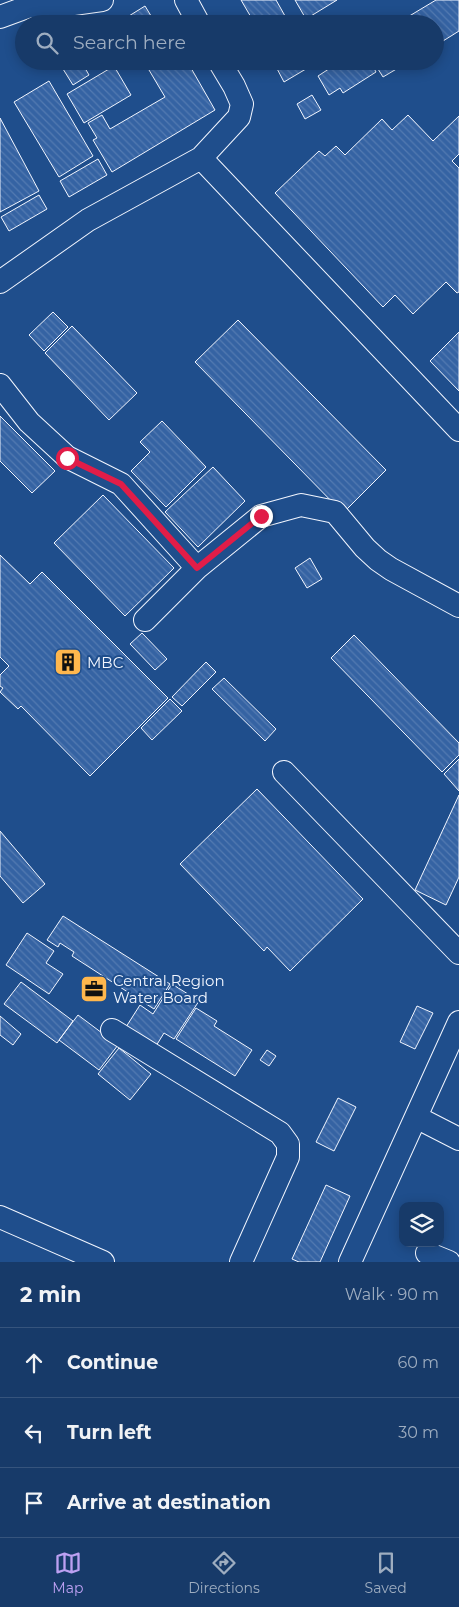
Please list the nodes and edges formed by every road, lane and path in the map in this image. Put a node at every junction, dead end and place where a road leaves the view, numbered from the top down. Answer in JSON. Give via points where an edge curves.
{"nodes":[{"id":1,"x":102,"y":0,"type":"edge"},
{"id":2,"x":186,"y":0,"type":"edge"},
{"id":3,"x":194,"y":15,"type":"edge"},
{"id":4,"x":0,"y":17,"type":"edge"},
{"id":5,"x":224,"y":70,"type":"edge"},
{"id":6,"x":201,"y":158,"type":"junction"},
{"id":7,"x":0,"y":282,"type":"edge"},
{"id":8,"x":0,"y":386,"type":"edge"},
{"id":9,"x":459,"y":430,"type":"edge"},
{"id":10,"x":197,"y":568,"type":"junction"},
{"id":11,"x":459,"y":606,"type":"edge"},
{"id":12,"x":145,"y":620,"type":"dead end"},
{"id":13,"x":284,"y":772,"type":"dead end"},
{"id":14,"x":459,"y":953,"type":"edge"},
{"id":15,"x":459,"y":1022,"type":"edge"},
{"id":16,"x":112,"y":1030,"type":"dead end"},
{"id":17,"x":416,"y":1117,"type":"junction"},
{"id":18,"x":459,"y":1139,"type":"edge"},
{"id":19,"x":0,"y":1216,"type":"edge"},
{"id":20,"x":427,"y":1253,"type":"dead end"},
{"id":21,"x":103,"y":1262,"type":"edge"},
{"id":22,"x":242,"y":1262,"type":"edge"},
{"id":23,"x":350,"y":1262,"type":"edge"},
{"id":24,"x":449,"y":1262,"type":"edge"}],
"edges":[{"from":1,"to":4,"type":"street","via":[[52,7],[30,6]]},
{"from":2,"to":3,"type":"street"},
{"from":5,"to":6,"type":"street","via":[[242,104],[239,117]]},
{"from":6,"to":7,"type":"street","via":[[88,220]]},
{"from":6,"to":9,"type":"street"},
{"from":8,"to":10,"type":"street","via":[[28,422],[67,458],[121,484]]},
{"from":10,"to":11,"type":"street","via":[[261,516],[301,505],[335,512],[378,560]]},
{"from":10,"to":12,"type":"street"},
{"from":13,"to":14,"type":"street"},
{"from":15,"to":17,"type":"street"},
{"from":16,"to":22,"type":"street","via":[[280,1133],[288,1144],[288,1157]]},
{"from":17,"to":18,"type":"street"},
{"from":17,"to":23,"type":"street"},
{"from":19,"to":21,"type":"street"},
{"from":20,"to":24,"type":"street"}]}
